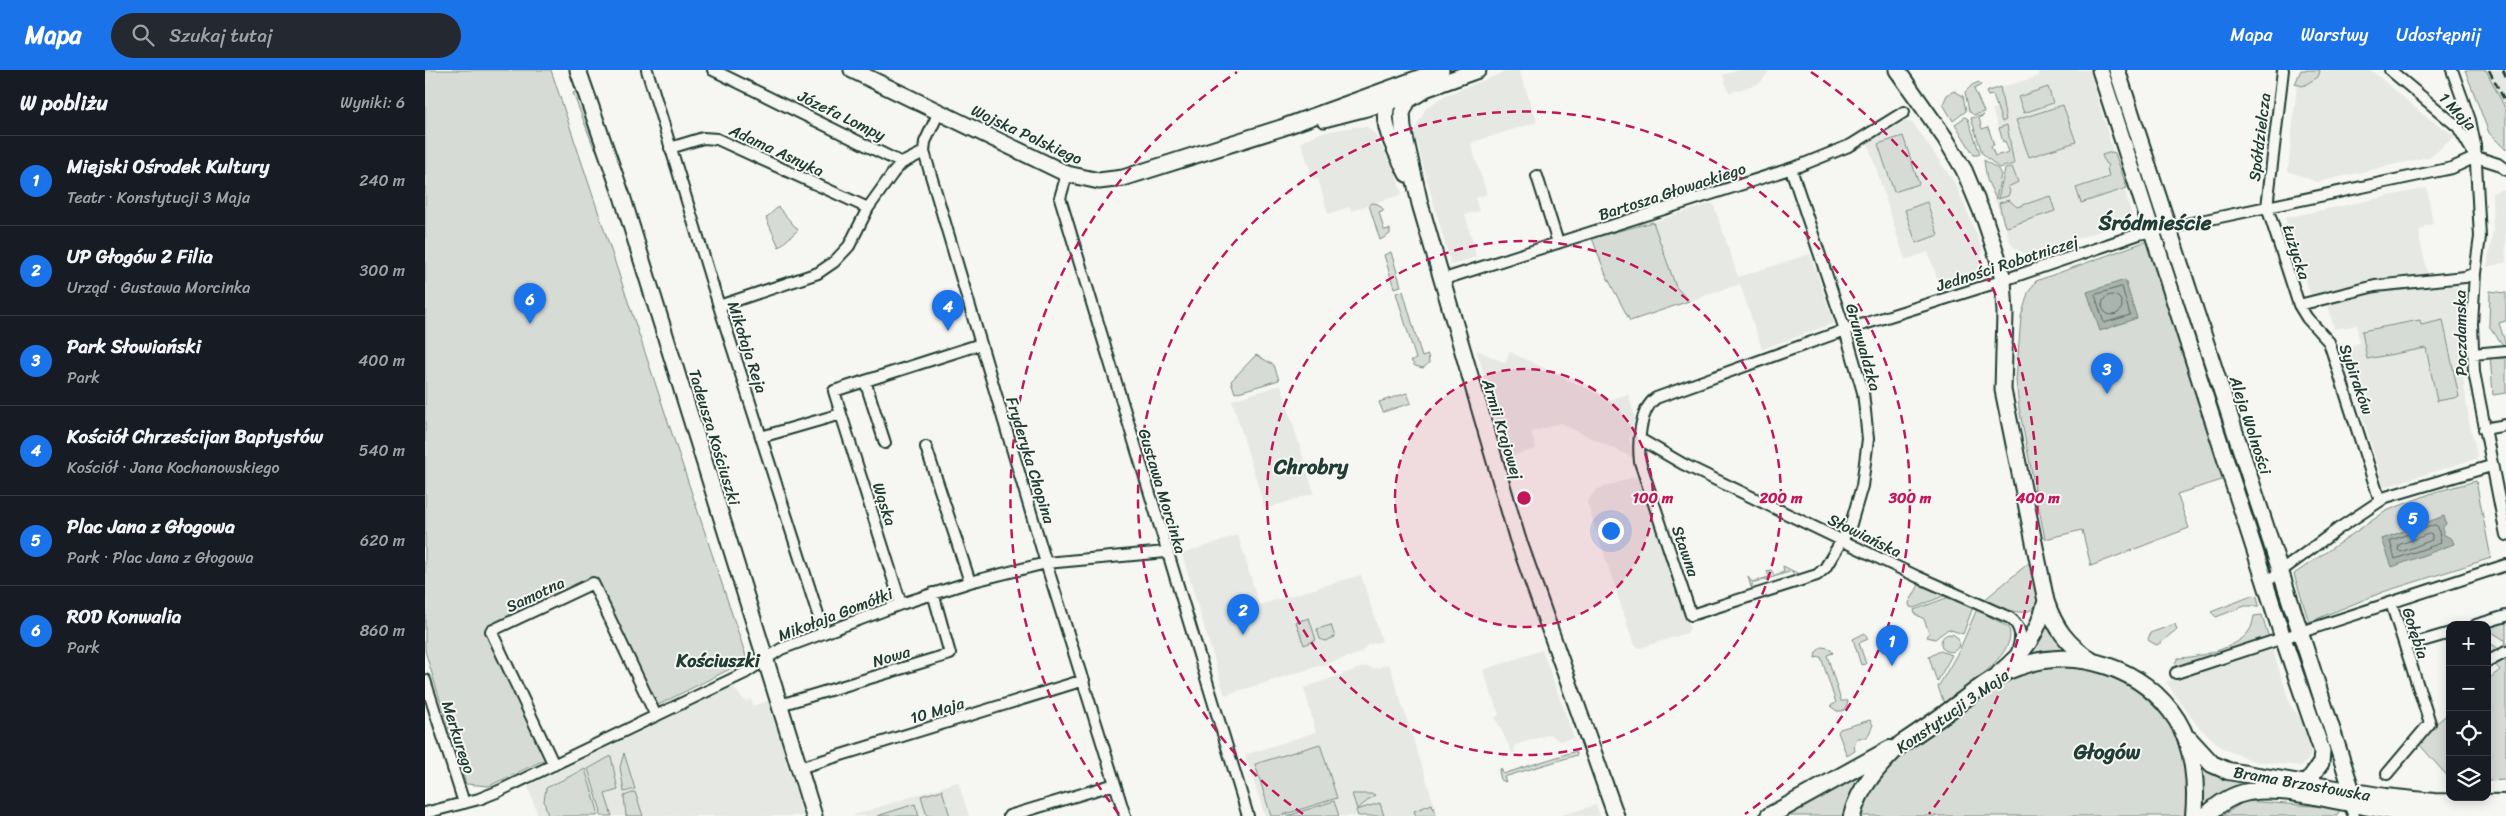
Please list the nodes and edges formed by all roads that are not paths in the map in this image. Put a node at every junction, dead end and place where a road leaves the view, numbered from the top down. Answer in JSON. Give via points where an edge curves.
{"nodes":[{"id":1,"x":578,"y":70,"type":"edge"},
{"id":2,"x":647,"y":70,"type":"edge"},
{"id":3,"x":713,"y":70,"type":"edge"},
{"id":4,"x":852,"y":70,"type":"edge"},
{"id":5,"x":1441,"y":70,"type":"edge"},
{"id":6,"x":1478,"y":70,"type":"edge"},
{"id":7,"x":1897,"y":70,"type":"edge"},
{"id":8,"x":2100,"y":70,"type":"edge"},
{"id":9,"x":2117,"y":70,"type":"edge"},
{"id":10,"x":2283,"y":70,"type":"edge"},
{"id":11,"x":2390,"y":70,"type":"edge"},
{"id":12,"x":2452,"y":70,"type":"edge"},
{"id":13,"x":1421,"y":84,"type":"junction"},
{"id":14,"x":1386,"y":103,"type":"junction"},
{"id":15,"x":1356,"y":106,"type":"junction"},
{"id":16,"x":939,"y":112,"type":"junction"},
{"id":17,"x":1904,"y":112,"type":"dead end"},
{"id":18,"x":1396,"y":131,"type":"junction"},
{"id":19,"x":670,"y":148,"type":"junction"},
{"id":20,"x":924,"y":152,"type":"junction"},
{"id":21,"x":2476,"y":157,"type":"junction"},
{"id":22,"x":902,"y":163,"type":"junction"},
{"id":23,"x":1791,"y":169,"type":"junction"},
{"id":24,"x":2506,"y":170,"type":"edge"},
{"id":25,"x":1067,"y":174,"type":"junction"},
{"id":26,"x":1537,"y":176,"type":"dead end"},
{"id":27,"x":2267,"y":207,"type":"junction"},
{"id":28,"x":868,"y":208,"type":"junction"},
{"id":29,"x":2167,"y":226,"type":"junction"},
{"id":30,"x":2151,"y":231,"type":"junction"},
{"id":31,"x":1558,"y":243,"type":"junction"},
{"id":32,"x":2475,"y":273,"type":"junction"},
{"id":33,"x":1441,"y":280,"type":"junction"},
{"id":34,"x":2003,"y":280,"type":"junction"},
{"id":35,"x":2299,"y":305,"type":"junction"},
{"id":36,"x":719,"y":306,"type":"junction"},
{"id":37,"x":1845,"y":330,"type":"junction"},
{"id":38,"x":981,"y":344,"type":"junction"},
{"id":39,"x":2506,"y":351,"type":"edge"},
{"id":40,"x":2473,"y":354,"type":"junction"},
{"id":41,"x":865,"y":381,"type":"junction"},
{"id":42,"x":841,"y":414,"type":"junction"},
{"id":43,"x":2506,"y":425,"type":"edge"},
{"id":44,"x":2484,"y":429,"type":"junction"},
{"id":45,"x":761,"y":436,"type":"junction"},
{"id":46,"x":1640,"y":439,"type":"junction"},
{"id":47,"x":885,"y":443,"type":"dead end"},
{"id":48,"x":926,"y":447,"type":"dead end"},
{"id":49,"x":2491,"y":466,"type":"junction"},
{"id":50,"x":2380,"y":501,"type":"junction"},
{"id":51,"x":2506,"y":535,"type":"edge"},
{"id":52,"x":1842,"y":540,"type":"junction"},
{"id":53,"x":1166,"y":552,"type":"junction"},
{"id":54,"x":1046,"y":563,"type":"junction"},
{"id":55,"x":2506,"y":565,"type":"edge"},
{"id":56,"x":2280,"y":571,"type":"junction"},
{"id":57,"x":970,"y":582,"type":"junction"},
{"id":58,"x":2265,"y":583,"type":"junction"},
{"id":59,"x":933,"y":594,"type":"junction"},
{"id":60,"x":2046,"y":601,"type":"junction"},
{"id":61,"x":2391,"y":603,"type":"junction"},
{"id":62,"x":901,"y":604,"type":"junction"},
{"id":63,"x":1691,"y":615,"type":"joint"},
{"id":64,"x":2506,"y":616,"type":"edge"},
{"id":65,"x":2489,"y":621,"type":"edge"},
{"id":66,"x":824,"y":633,"type":"junction"},
{"id":67,"x":2301,"y":633,"type":"junction"},
{"id":68,"x":2446,"y":634,"type":"edge"},
{"id":69,"x":2283,"y":638,"type":"junction"},
{"id":70,"x":2405,"y":646,"type":"junction"},
{"id":71,"x":2506,"y":652,"type":"edge"},
{"id":72,"x":766,"y":660,"type":"junction"},
{"id":73,"x":2091,"y":660,"type":"junction"},
{"id":74,"x":2491,"y":660,"type":"edge"},
{"id":75,"x":2013,"y":661,"type":"junction"},
{"id":76,"x":2176,"y":673,"type":"dead end"},
{"id":77,"x":425,"y":680,"type":"edge"},
{"id":78,"x":1084,"y":680,"type":"junction"},
{"id":79,"x":1988,"y":682,"type":"junction"},
{"id":80,"x":780,"y":705,"type":"junction"},
{"id":81,"x":656,"y":716,"type":"junction"},
{"id":82,"x":2179,"y":722,"type":"junction"},
{"id":83,"x":1901,"y":744,"type":"junction"},
{"id":84,"x":554,"y":765,"type":"junction"},
{"id":85,"x":799,"y":768,"type":"junction"},
{"id":86,"x":2387,"y":774,"type":"dead end"},
{"id":87,"x":2307,"y":782,"type":"junction"},
{"id":88,"x":1115,"y":784,"type":"junction"},
{"id":89,"x":464,"y":803,"type":"junction"},
{"id":90,"x":2506,"y":803,"type":"edge"},
{"id":91,"x":2352,"y":804,"type":"edge"},
{"id":92,"x":425,"y":813,"type":"edge"},
{"id":93,"x":1616,"y":813,"type":"edge"},
{"id":94,"x":2379,"y":813,"type":"edge"},
{"id":95,"x":1244,"y":815,"type":"edge"},
{"id":96,"x":2506,"y":815,"type":"edge"},
{"id":97,"x":814,"y":816,"type":"edge"},
{"id":98,"x":1009,"y":816,"type":"edge"},
{"id":99,"x":1125,"y":816,"type":"edge"},
{"id":100,"x":1769,"y":816,"type":"edge"},
{"id":101,"x":1852,"y":816,"type":"edge"},
{"id":102,"x":2194,"y":816,"type":"edge"},
{"id":103,"x":2206,"y":816,"type":"edge"}],
"edges":[{"from":1,"to":72,"type":"street","name":"Tadeusza Kościuszki","via":[[622,196]]},
{"from":2,"to":19,"type":"street","name":"Mikołaja Reja"},
{"from":3,"to":22,"type":"street","name":"Józefa Lompy"},
{"from":4,"to":16,"type":"street","name":"Wojska Polskiego"},
{"from":5,"to":13,"type":"street","name":"Wojska Polskiego"},
{"from":6,"to":13,"type":"street","name":"Wojska Polskiego"},
{"from":7,"to":34,"type":"street","via":[[1964,170],[1985,220]]},
{"from":8,"to":30,"type":"street"},
{"from":9,"to":29,"type":"street","name":"Aleja Wolności"},
{"from":10,"to":27,"type":"street","name":"Spółdzielcza"},
{"from":11,"to":21,"type":"street","name":"1 Maja","via":[[2458,127]]},
{"from":12,"to":21,"type":"street","name":"Poczdamska","via":[[2473,131]]},
{"from":13,"to":14,"type":"street","name":"Wojska Polskiego"},
{"from":13,"to":15,"type":"street","name":"Wojska Polskiego"},
{"from":13,"to":18,"type":"street","name":"Armii Krajowej","via":[[1404,106]]},
{"from":14,"to":15,"type":"street","name":"Wojska Polskiego"},
{"from":14,"to":18,"type":"street","name":"Armii Krajowej","via":[[1392,108]]},
{"from":15,"to":18,"type":"street"},
{"from":15,"to":25,"type":"street","name":"Wojska Polskiego","via":[[1123,178],[1099,182]]},
{"from":16,"to":20,"type":"street","via":[[925,142]]},
{"from":16,"to":25,"type":"street","name":"Wojska Polskiego"},
{"from":17,"to":23,"type":"street","name":"Bartosza Głowackiego","via":[[1851,145]]},
{"from":18,"to":33,"type":"street","name":"Armii Krajowej"},
{"from":19,"to":28,"type":"street","name":"Adama Asnyka","via":[[703,138],[717,139]]},
{"from":19,"to":36,"type":"street","name":"Mikołaja Reja"},
{"from":20,"to":22,"type":"street"},
{"from":20,"to":38,"type":"street","name":"Fryderyka Chopina"},
{"from":21,"to":24,"type":"street"},
{"from":21,"to":27,"type":"street","name":"Jedności Robotniczej","via":[[2452,168]]},
{"from":21,"to":32,"type":"street","name":"Poczdamska","via":[[2479,237]]},
{"from":22,"to":28,"type":"street"},
{"from":23,"to":31,"type":"street","name":"Bartosza Głowackiego"},
{"from":23,"to":37,"type":"street","name":"Grunwaldzka"},
{"from":25,"to":53,"type":"street","name":"Gustawa Morcinka","via":[[1060,198]]},
{"from":26,"to":31,"type":"street"},
{"from":27,"to":29,"type":"street","name":"Jedności Robotniczej"},
{"from":27,"to":35,"type":"street","name":"Łużycka"},
{"from":28,"to":36,"type":"street","via":[[844,254],[818,273]]},
{"from":29,"to":30,"type":"street","name":"Jedności Robotniczej"},
{"from":29,"to":56,"type":"street","name":"Aleja Wolności"},
{"from":30,"to":34,"type":"street","name":"Jedności Robotniczej"},
{"from":30,"to":58,"type":"street"},
{"from":31,"to":33,"type":"street","name":"Bartosza Głowackiego"},
{"from":32,"to":35,"type":"street","via":[[2465,277],[2375,286]]},
{"from":32,"to":40,"type":"street","name":"Poczdamska"},
{"from":33,"to":93,"type":"street","name":"Armii Krajowej","via":[[1525,562]]},
{"from":34,"to":37,"type":"street","name":"Jedności Robotniczej"},
{"from":34,"to":60,"type":"street","via":[[2003,390]]},
{"from":35,"to":50,"type":"street","name":"Sybiraków","via":[[2329,342]]},
{"from":36,"to":45,"type":"street","name":"Mikołaja Reja"},
{"from":37,"to":46,"type":"street","name":"Jedności Robotniczej","via":[[1657,398],[1645,412]]},
{"from":37,"to":52,"type":"street","name":"Grunwaldzka","via":[[1863,392],[1867,439],[1861,492],[1854,518]]},
{"from":38,"to":41,"type":"street"},
{"from":38,"to":54,"type":"street","name":"Fryderyka Chopina"},
{"from":39,"to":40,"type":"street"},
{"from":40,"to":44,"type":"street","name":"Poczdamska"},
{"from":41,"to":42,"type":"street","name":"Wąska","via":[[834,391]]},
{"from":41,"to":47,"type":"street"},
{"from":42,"to":45,"type":"street"},
{"from":42,"to":62,"type":"street","name":"Wąska"},
{"from":43,"to":44,"type":"street"},
{"from":44,"to":49,"type":"street","name":"Poczdamska"},
{"from":45,"to":66,"type":"street","name":"Mikołaja Reja"},
{"from":46,"to":52,"type":"street","name":"Słowiańska","via":[[1683,464]]},
{"from":46,"to":63,"type":"street","name":"Stawna","via":[[1642,470]]},
{"from":48,"to":57,"type":"street"},
{"from":49,"to":50,"type":"street","via":[[2400,492]]},
{"from":49,"to":51,"type":"street","name":"Poczdamska"},
{"from":50,"to":56,"type":"street"},
{"from":52,"to":63,"type":"street","name":"Grunwaldzka","via":[[1817,575]]},
{"from":52,"to":75,"type":"street","name":"Słowiańska","via":[[2010,618],[2021,634]]},
{"from":53,"to":54,"type":"street","name":"Mikołaja Gomółki"},
{"from":53,"to":95,"type":"street","name":"Gustawa Morcinka"},
{"from":54,"to":57,"type":"street","name":"Mikołaja Gomółki"},
{"from":54,"to":78,"type":"street","name":"Fryderyka Chopina"},
{"from":55,"to":61,"type":"street"},
{"from":56,"to":58,"type":"street"},
{"from":56,"to":67,"type":"street","name":"Aleja Wolności"},
{"from":57,"to":59,"type":"street","name":"Mikołaja Gomółki"},
{"from":58,"to":69,"type":"street"},
{"from":59,"to":62,"type":"street","name":"Mikołaja Gomółki"},
{"from":59,"to":80,"type":"street","name":"Nowa","via":[[950,654]]},
{"from":60,"to":73,"type":"street","via":[[2056,629],[2068,643]]},
{"from":60,"to":75,"type":"street","via":[[2033,637]]},
{"from":61,"to":67,"type":"street"},
{"from":61,"to":70,"type":"street","name":"Gołębia"},
{"from":62,"to":66,"type":"street","name":"Mikołaja Gomółki"},
{"from":64,"to":65,"type":"street"},
{"from":66,"to":72,"type":"street","name":"Mikołaja Gomółki","via":[[781,649]]},
{"from":67,"to":69,"type":"street"},
{"from":67,"to":91,"type":"street","name":"Aleja Wolności"},
{"from":68,"to":70,"type":"street"},
{"from":69,"to":76,"type":"street"},
{"from":69,"to":87,"type":"street","via":[[2322,751],[2321,763]]},
{"from":70,"to":86,"type":"street","name":"Gołębia","via":[[2430,723]]},
{"from":71,"to":74,"type":"street"},
{"from":72,"to":80,"type":"street","name":"Tadeusza Kościuszki"},
{"from":72,"to":81,"type":"street","name":"Mikołaja Gomółki"},
{"from":73,"to":79,"type":"main road","name":"Konstytucji 3 Maja","via":[[2065,658],[2029,663]]},
{"from":73,"to":82,"type":"main road","name":"Konstytucji 3 Maja","via":[[2126,674],[2147,688]]},
{"from":75,"to":79,"type":"street"},
{"from":77,"to":89,"type":"street","name":"Merkurego"},
{"from":78,"to":85,"type":"street","name":"10 Maja"},
{"from":78,"to":88,"type":"street","name":"Fryderyka Chopina"},
{"from":79,"to":83,"type":"main road","name":"Konstytucji 3 Maja"},
{"from":80,"to":85,"type":"street","name":"Tadeusza Kościuszki"},
{"from":81,"to":84,"type":"street","name":"Mikołaja Gomółki"},
{"from":81,"to":84,"type":"street","name":"Samotna","via":[[593,583],[491,631]]},
{"from":82,"to":87,"type":"main road","name":"Brama Brzostowska","via":[[2195,748],[2219,768]]},
{"from":82,"to":102,"type":"main road","name":"Konstytucji 3 Maja","via":[[2193,765]]},
{"from":83,"to":100,"type":"main road"},
{"from":83,"to":101,"type":"main road","name":"Konstytucji 3 Maja","via":[[1867,784]]},
{"from":84,"to":89,"type":"street","name":"Mikołaja Gomółki"},
{"from":85,"to":97,"type":"street","name":"Tadeusza Kościuszki"},
{"from":87,"to":91,"type":"main road","name":"Brama Brzostowska"},
{"from":88,"to":98,"type":"street"},
{"from":88,"to":99,"type":"street","name":"Fryderyka Chopina"},
{"from":89,"to":92,"type":"street","name":"Mikołaja Gomółki"},
{"from":90,"to":91,"type":"main road","name":"Brama Brzostowska"},
{"from":91,"to":94,"type":"main road","name":"Brama Brzostowska"},
{"from":91,"to":103,"type":"main road","name":"Brama Brzostowska","via":[[2259,790],[2232,797]]},
{"from":94,"to":96,"type":"main road","name":"Brama Brzostowska"}]}
